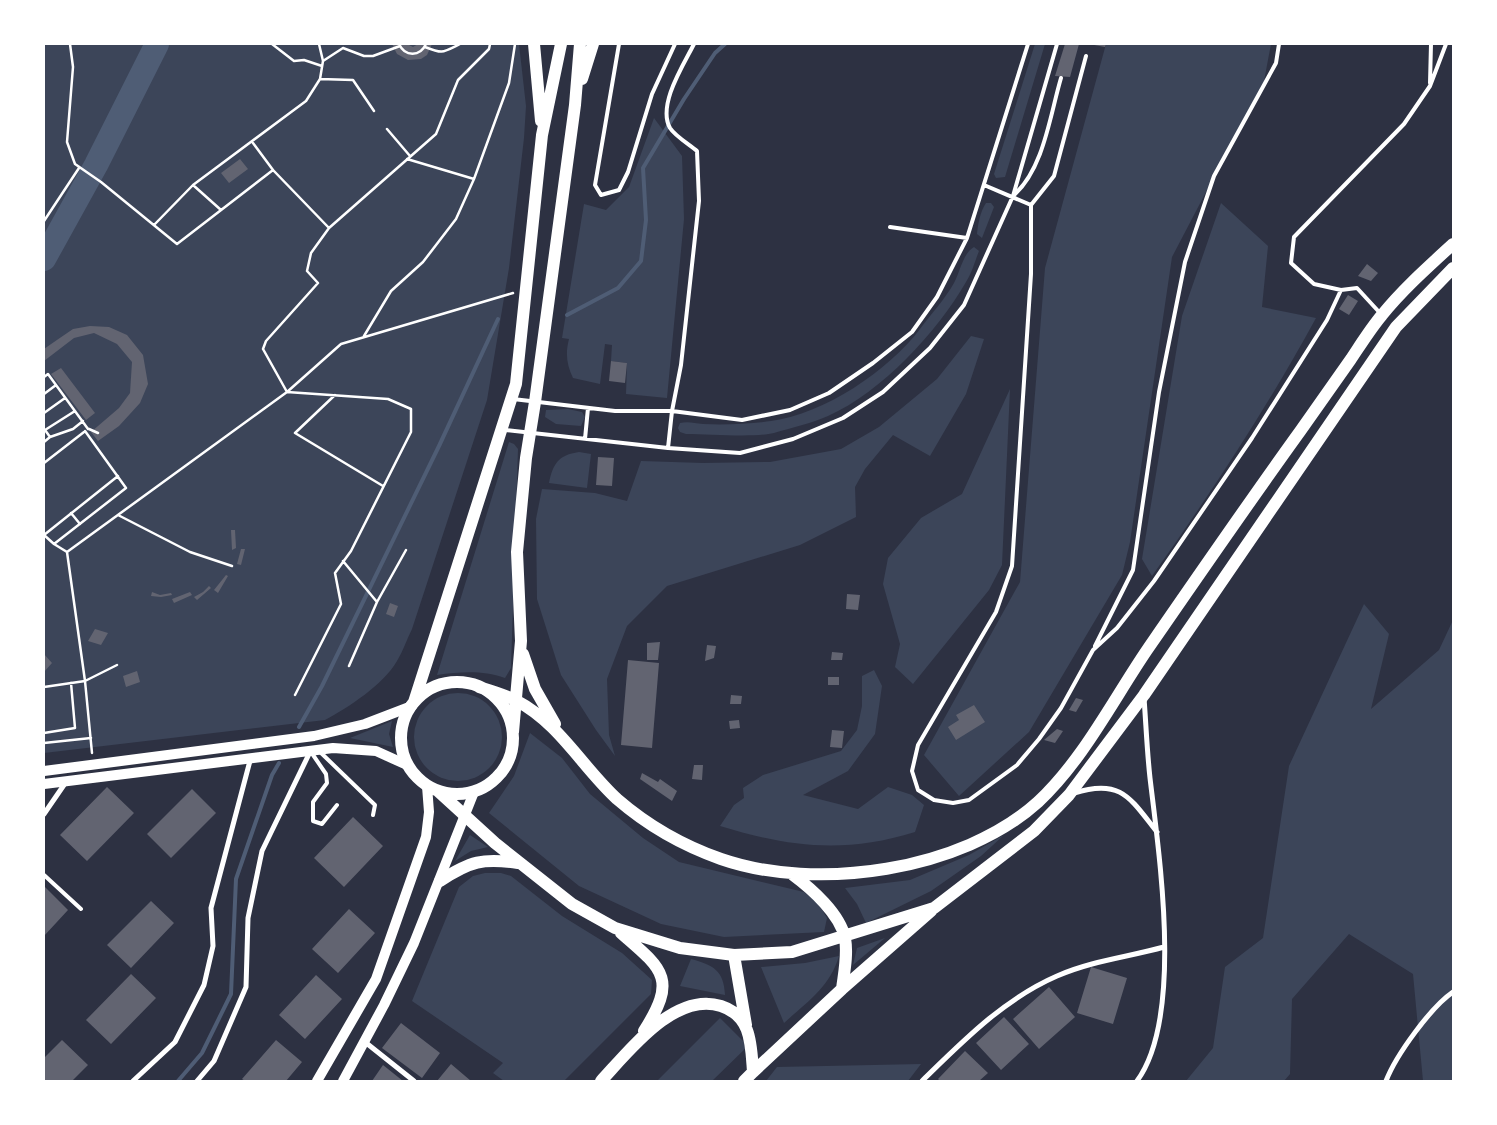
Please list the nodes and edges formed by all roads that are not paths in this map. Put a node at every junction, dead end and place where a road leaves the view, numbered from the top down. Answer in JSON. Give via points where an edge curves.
{"nodes":[{"id":1,"x":534,"y":44,"type":"edge"},
{"id":2,"x":561,"y":44,"type":"edge"},
{"id":3,"x":580,"y":44,"type":"edge"},
{"id":4,"x":593,"y":44,"type":"edge"},
{"id":5,"x":619,"y":44,"type":"edge"},
{"id":6,"x":675,"y":44,"type":"edge"},
{"id":7,"x":694,"y":44,"type":"edge"},
{"id":8,"x":1028,"y":44,"type":"edge"},
{"id":9,"x":1057,"y":44,"type":"edge"},
{"id":10,"x":1279,"y":44,"type":"edge"},
{"id":11,"x":1431,"y":44,"type":"edge"},
{"id":12,"x":1446,"y":44,"type":"edge"},
{"id":13,"x":1086,"y":56,"type":"dead end"},
{"id":14,"x":1061,"y":78,"type":"dead end"},
{"id":15,"x":1430,"y":86,"type":"junction"},
{"id":16,"x":574,"y":105,"type":"junction"},
{"id":17,"x":542,"y":135,"type":"junction"},
{"id":18,"x":984,"y":185,"type":"junction"},
{"id":19,"x":1013,"y":196,"type":"junction"},
{"id":20,"x":1031,"y":206,"type":"junction"},
{"id":21,"x":890,"y":227,"type":"dead end"},
{"id":22,"x":967,"y":238,"type":"junction"},
{"id":23,"x":1453,"y":244,"type":"edge"},
{"id":24,"x":1453,"y":268,"type":"edge"},
{"id":25,"x":1341,"y":290,"type":"junction"},
{"id":26,"x":1382,"y":315,"type":"junction"},
{"id":27,"x":511,"y":398,"type":"junction"},
{"id":28,"x":536,"y":402,"type":"junction"},
{"id":29,"x":588,"y":408,"type":"junction"},
{"id":30,"x":672,"y":412,"type":"junction"},
{"id":31,"x":502,"y":429,"type":"junction"},
{"id":32,"x":531,"y":433,"type":"junction"},
{"id":33,"x":585,"y":439,"type":"junction"},
{"id":34,"x":668,"y":448,"type":"junction"},
{"id":35,"x":521,"y":641,"type":"junction"},
{"id":36,"x":1093,"y":650,"type":"junction"},
{"id":37,"x":479,"y":687,"type":"junction"},
{"id":38,"x":1144,"y":694,"type":"junction"},
{"id":39,"x":516,"y":700,"type":"junction"},
{"id":40,"x":413,"y":704,"type":"junction"},
{"id":41,"x":513,"y":732,"type":"junction"},
{"id":42,"x":565,"y":741,"type":"junction"},
{"id":43,"x":314,"y":750,"type":"junction"},
{"id":44,"x":251,"y":757,"type":"junction"},
{"id":45,"x":407,"y":765,"type":"junction"},
{"id":46,"x":44,"y":771,"type":"edge"},
{"id":47,"x":67,"y":781,"type":"junction"},
{"id":48,"x":44,"y":784,"type":"edge"},
{"id":49,"x":432,"y":788,"type":"junction"},
{"id":50,"x":474,"y":792,"type":"junction"},
{"id":51,"x":1068,"y":795,"type":"junction"},
{"id":52,"x":337,"y":805,"type":"dead end"},
{"id":53,"x":44,"y":814,"type":"edge"},
{"id":54,"x":373,"y":815,"type":"dead end"},
{"id":55,"x":464,"y":816,"type":"junction"},
{"id":56,"x":1157,"y":832,"type":"junction"},
{"id":57,"x":520,"y":864,"type":"junction"},
{"id":58,"x":44,"y":875,"type":"edge"},
{"id":59,"x":793,"y":875,"type":"junction"},
{"id":60,"x":440,"y":880,"type":"junction"},
{"id":61,"x":934,"y":908,"type":"junction"},
{"id":62,"x":81,"y":909,"type":"dead end"},
{"id":63,"x":615,"y":928,"type":"junction"},
{"id":64,"x":844,"y":937,"type":"junction"},
{"id":65,"x":1164,"y":946,"type":"junction"},
{"id":66,"x":734,"y":955,"type":"junction"},
{"id":67,"x":842,"y":989,"type":"junction"},
{"id":68,"x":1453,"y":992,"type":"edge"},
{"id":69,"x":746,"y":1025,"type":"junction"},
{"id":70,"x":365,"y":1042,"type":"junction"},
{"id":71,"x":636,"y":1044,"type":"junction"},
{"id":72,"x":749,"y":1077,"type":"edge"},
{"id":73,"x":133,"y":1081,"type":"edge"},
{"id":74,"x":197,"y":1081,"type":"edge"},
{"id":75,"x":317,"y":1081,"type":"edge"},
{"id":76,"x":343,"y":1081,"type":"edge"},
{"id":77,"x":414,"y":1081,"type":"edge"},
{"id":78,"x":602,"y":1081,"type":"edge"},
{"id":79,"x":922,"y":1081,"type":"edge"},
{"id":80,"x":1137,"y":1081,"type":"edge"},
{"id":81,"x":1386,"y":1081,"type":"edge"}],
"edges":[{"from":1,"to":17,"type":"main road"},
{"from":2,"to":17,"type":"main road"},
{"from":3,"to":16,"type":"main road"},
{"from":4,"to":16,"type":"main road"},
{"from":5,"to":6,"type":"lane","via":[[595,185],[601,195],[619,190],[628,172],[652,94]]},
{"from":7,"to":30,"type":"lane","via":[[666,108],[670,128],[697,151],[699,201],[681,365]]},
{"from":8,"to":18,"type":"lane"},
{"from":9,"to":19,"type":"lane"},
{"from":10,"to":36,"type":"lane","via":[[1276,63],[1214,176],[1185,262],[1159,392],[1133,570]]},
{"from":11,"to":15,"type":"lane"},
{"from":12,"to":15,"type":"lane"},
{"from":13,"to":20,"type":"lane","via":[[1054,176]]},
{"from":14,"to":19,"type":"lane","via":[[1026,184]]},
{"from":15,"to":25,"type":"lane","via":[[1404,124],[1294,237],[1291,262],[1314,284]]},
{"from":16,"to":28,"type":"main road"},
{"from":17,"to":27,"type":"main road","via":[[516,384]]},
{"from":18,"to":19,"type":"lane"},
{"from":18,"to":22,"type":"lane"},
{"from":19,"to":20,"type":"lane"},
{"from":19,"to":34,"type":"lane","via":[[964,305],[930,348],[883,392],[843,418],[793,440],[740,453]]},
{"from":20,"to":36,"type":"lane","via":[[1031,274],[1012,566],[996,612],[918,745],[912,772],[918,790],[934,800],[953,803],[969,800],[1017,765],[1061,708]]},
{"from":21,"to":22,"type":"lane"},
{"from":22,"to":30,"type":"lane","via":[[936,298],[912,332],[829,393],[790,410],[742,420]]},
{"from":23,"to":26,"type":"main road"},
{"from":24,"to":38,"type":"main road","via":[[1396,327]]},
{"from":25,"to":26,"type":"lane","via":[[1357,288]]},
{"from":25,"to":36,"type":"lane","via":[[1327,320],[1190,529],[1122,621]]},
{"from":26,"to":59,"type":"main road","via":[[1227,533],[1092,734],[1036,803],[977,842],[922,860],[861,873]]},
{"from":27,"to":28,"type":"lane"},
{"from":27,"to":31,"type":"main road"},
{"from":28,"to":29,"type":"lane"},
{"from":28,"to":32,"type":"main road"},
{"from":29,"to":30,"type":"lane","via":[[616,412]]},
{"from":29,"to":33,"type":"lane"},
{"from":30,"to":34,"type":"lane"},
{"from":31,"to":32,"type":"lane"},
{"from":31,"to":40,"type":"main road"},
{"from":32,"to":33,"type":"lane"},
{"from":32,"to":35,"type":"main road","via":[[517,552]]},
{"from":33,"to":34,"type":"lane"},
{"from":35,"to":39,"type":"main road"},
{"from":35,"to":42,"type":"main road","via":[[524,660],[536,689]]},
{"from":37,"to":39,"type":"main road"},
{"from":37,"to":40,"type":"main road","via":[[462,682],[444,684],[428,690]]},
{"from":37,"to":41,"type":"main road","via":[[502,705]]},
{"from":38,"to":51,"type":"main road"},
{"from":38,"to":56,"type":"street"},
{"from":39,"to":41,"type":"main road"},
{"from":39,"to":42,"type":"main road"},
{"from":40,"to":45,"type":"main road","via":[[405,716],[401,733]]},
{"from":40,"to":46,"type":"main road","via":[[365,724],[314,736]]},
{"from":41,"to":50,"type":"main road","via":[[508,762],[500,775]]},
{"from":42,"to":59,"type":"main road","via":[[618,799],[683,843],[719,859],[757,870]]},
{"from":43,"to":44,"type":"main road"},
{"from":43,"to":45,"type":"main road","via":[[376,751]]},
{"from":43,"to":52,"type":"lane","via":[[327,783],[313,802],[313,821],[322,824]]},
{"from":43,"to":54,"type":"lane","via":[[375,805]]},
{"from":43,"to":74,"type":"street","via":[[262,851],[248,918],[246,987],[214,1061]]},
{"from":44,"to":47,"type":"main road"},
{"from":44,"to":73,"type":"street","via":[[211,908],[213,946],[204,985],[176,1042]]},
{"from":45,"to":49,"type":"main road","via":[[416,777]]},
{"from":47,"to":48,"type":"main road"},
{"from":47,"to":53,"type":"street"},
{"from":49,"to":50,"type":"main road","via":[[456,794]]},
{"from":49,"to":55,"type":"main road"},
{"from":49,"to":75,"type":"main road","via":[[426,837],[376,979]]},
{"from":50,"to":55,"type":"main road"},
{"from":51,"to":56,"type":"street","via":[[1102,787],[1119,791],[1132,799]]},
{"from":51,"to":61,"type":"main road","via":[[1034,831]]},
{"from":55,"to":57,"type":"main road"},
{"from":55,"to":60,"type":"main road"},
{"from":56,"to":65,"type":"street"},
{"from":57,"to":60,"type":"main road","via":[[493,859],[475,861]]},
{"from":57,"to":63,"type":"main road","via":[[572,904]]},
{"from":58,"to":62,"type":"lane"},
{"from":59,"to":64,"type":"main road","via":[[826,904]]},
{"from":60,"to":70,"type":"main road","via":[[414,943]]},
{"from":61,"to":64,"type":"main road"},
{"from":61,"to":67,"type":"main road"},
{"from":63,"to":66,"type":"main road","via":[[680,948]]},
{"from":63,"to":71,"type":"main road","via":[[645,953],[657,968],[664,986],[659,1007]]},
{"from":64,"to":66,"type":"main road","via":[[792,952]]},
{"from":64,"to":67,"type":"main road"},
{"from":65,"to":79,"type":"street","via":[[1067,972],[1020,994],[963,1041]]},
{"from":65,"to":80,"type":"street","via":[[1163,994],[1156,1041]]},
{"from":66,"to":69,"type":"main road"},
{"from":67,"to":72,"type":"main road"},
{"from":68,"to":81,"type":"street","via":[[1444,998],[1406,1045]]},
{"from":69,"to":71,"type":"main road","via":[[726,1008],[699,1004],[672,1015]]},
{"from":69,"to":72,"type":"main road","via":[[750,1037]]},
{"from":70,"to":76,"type":"main road"},
{"from":70,"to":77,"type":"street"},
{"from":71,"to":78,"type":"main road"}]}
